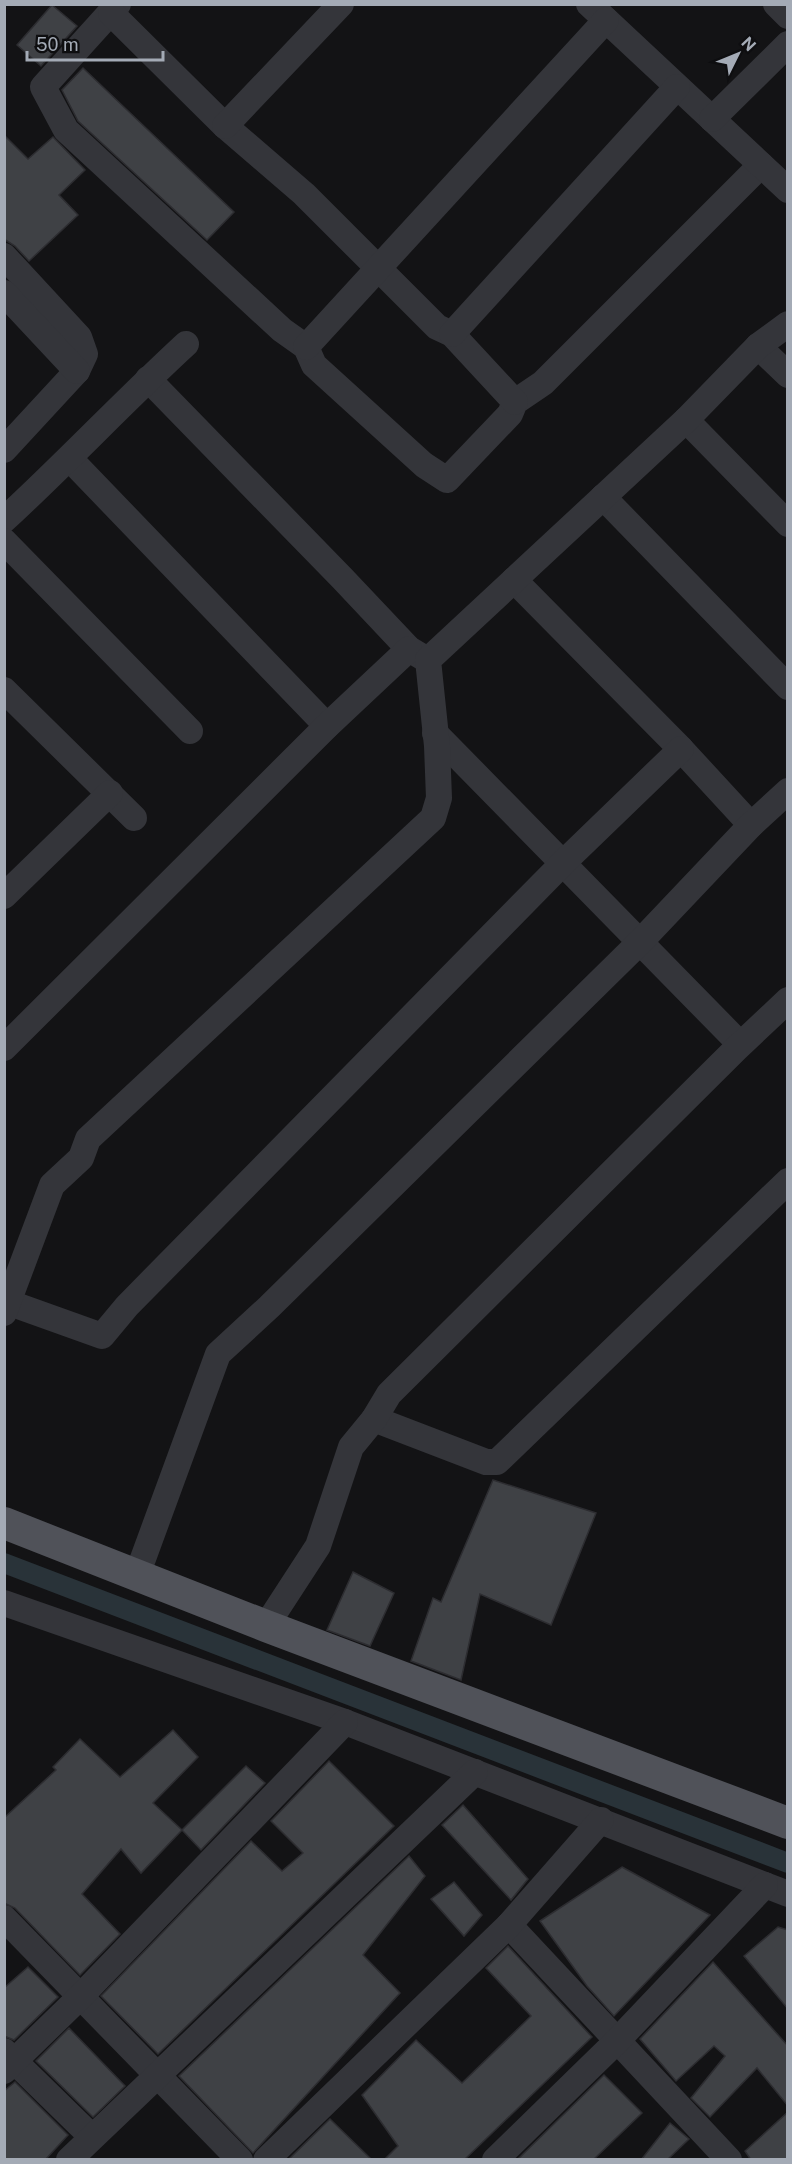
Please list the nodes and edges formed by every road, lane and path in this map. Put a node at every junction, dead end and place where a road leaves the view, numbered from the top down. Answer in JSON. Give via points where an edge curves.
{"nodes":[{"id":1,"x":341,"y":4,"type":"edge"},
{"id":2,"x":776,"y":4,"type":"edge"},
{"id":3,"x":114,"y":9,"type":"edge"},
{"id":4,"x":598,"y":12,"type":"edge"},
{"id":5,"x":788,"y":16,"type":"edge"},
{"id":6,"x":788,"y":44,"type":"edge"},
{"id":7,"x":677,"y":87,"type":"junction"},
{"id":8,"x":712,"y":119,"type":"junction"},
{"id":9,"x":225,"y":126,"type":"junction"},
{"id":10,"x":761,"y":165,"type":"junction"},
{"id":11,"x":788,"y":190,"type":"edge"},
{"id":12,"x":4,"y":256,"type":"edge"},
{"id":13,"x":378,"y":268,"type":"junction"},
{"id":14,"x":4,"y":292,"type":"edge"},
{"id":15,"x":788,"y":324,"type":"edge"},
{"id":16,"x":452,"y":334,"type":"junction"},
{"id":17,"x":186,"y":344,"type":"dead end"},
{"id":18,"x":758,"y":346,"type":"junction"},
{"id":19,"x":306,"y":347,"type":"junction"},
{"id":20,"x":77,"y":371,"type":"junction"},
{"id":21,"x":788,"y":375,"type":"edge"},
{"id":22,"x":148,"y":379,"type":"junction"},
{"id":23,"x":515,"y":402,"type":"junction"},
{"id":24,"x":686,"y":420,"type":"junction"},
{"id":25,"x":4,"y":450,"type":"edge"},
{"id":26,"x":70,"y":459,"type":"junction"},
{"id":27,"x":603,"y":497,"type":"junction"},
{"id":28,"x":4,"y":520,"type":"edge"},
{"id":29,"x":788,"y":524,"type":"edge"},
{"id":30,"x":4,"y":541,"type":"edge"},
{"id":31,"x":514,"y":580,"type":"junction"},
{"id":32,"x":418,"y":655,"type":"junction"},
{"id":33,"x":788,"y":687,"type":"edge"},
{"id":34,"x":4,"y":690,"type":"edge"},
{"id":35,"x":327,"y":726,"type":"junction"},
{"id":36,"x":190,"y":731,"type":"dead end"},
{"id":37,"x":435,"y":733,"type":"junction"},
{"id":38,"x":681,"y":749,"type":"junction"},
{"id":39,"x":788,"y":791,"type":"edge"},
{"id":40,"x":110,"y":793,"type":"junction"},
{"id":41,"x":134,"y":818,"type":"dead end"},
{"id":42,"x":751,"y":825,"type":"junction"},
{"id":43,"x":563,"y":863,"type":"junction"},
{"id":44,"x":4,"y":896,"type":"edge"},
{"id":45,"x":640,"y":941,"type":"junction"},
{"id":46,"x":788,"y":1000,"type":"edge"},
{"id":47,"x":740,"y":1044,"type":"junction"},
{"id":48,"x":4,"y":1048,"type":"edge"},
{"id":49,"x":788,"y":1181,"type":"edge"},
{"id":50,"x":6,"y":1307,"type":"edge"},
{"id":51,"x":374,"y":1419,"type":"junction"},
{"id":52,"x":4,"y":1523,"type":"edge"},
{"id":53,"x":137,"y":1575,"type":"junction"},
{"id":54,"x":4,"y":1603,"type":"edge"},
{"id":55,"x":266,"y":1626,"type":"junction"},
{"id":56,"x":345,"y":1722,"type":"junction"},
{"id":57,"x":475,"y":1772,"type":"junction"},
{"id":58,"x":601,"y":1820,"type":"junction"},
{"id":59,"x":788,"y":1823,"type":"edge"},
{"id":60,"x":776,"y":1890,"type":"edge"},
{"id":61,"x":4,"y":1918,"type":"edge"},
{"id":62,"x":509,"y":1925,"type":"junction"},
{"id":63,"x":81,"y":1996,"type":"junction"},
{"id":64,"x":617,"y":2041,"type":"junction"},
{"id":65,"x":8,"y":2061,"type":"edge"},
{"id":66,"x":157,"y":2074,"type":"junction"},
{"id":67,"x":92,"y":2137,"type":"junction"},
{"id":68,"x":69,"y":2160,"type":"edge"},
{"id":69,"x":240,"y":2160,"type":"edge"},
{"id":70,"x":266,"y":2160,"type":"edge"},
{"id":71,"x":495,"y":2160,"type":"edge"},
{"id":72,"x":729,"y":2160,"type":"edge"}],
"edges":[{"from":1,"to":9,"type":"street"},
{"from":2,"to":5,"type":"street"},
{"from":3,"to":9,"type":"street"},
{"from":3,"to":19,"type":"street","via":[[43,87],[66,130],[282,330]]},
{"from":4,"to":7,"type":"street"},
{"from":4,"to":13,"type":"street"},
{"from":6,"to":8,"type":"street"},
{"from":7,"to":8,"type":"street"},
{"from":7,"to":16,"type":"street"},
{"from":8,"to":10,"type":"street"},
{"from":9,"to":13,"type":"street","via":[[304,194]]},
{"from":10,"to":11,"type":"street"},
{"from":10,"to":23,"type":"street","via":[[543,383]]},
{"from":12,"to":20,"type":"street","via":[[79,337],[85,354]]},
{"from":13,"to":16,"type":"street","via":[[437,327]]},
{"from":13,"to":19,"type":"street"},
{"from":14,"to":20,"type":"street"},
{"from":15,"to":18,"type":"street"},
{"from":16,"to":23,"type":"street"},
{"from":17,"to":22,"type":"street"},
{"from":18,"to":21,"type":"street"},
{"from":18,"to":24,"type":"street"},
{"from":19,"to":23,"type":"street","via":[[314,365],[424,465],[447,480],[510,414]]},
{"from":20,"to":25,"type":"street"},
{"from":22,"to":26,"type":"street"},
{"from":22,"to":32,"type":"street"},
{"from":24,"to":27,"type":"street"},
{"from":24,"to":29,"type":"street"},
{"from":26,"to":28,"type":"street"},
{"from":26,"to":35,"type":"street"},
{"from":27,"to":31,"type":"street"},
{"from":27,"to":33,"type":"street"},
{"from":30,"to":36,"type":"street"},
{"from":31,"to":32,"type":"street"},
{"from":31,"to":38,"type":"street"},
{"from":32,"to":35,"type":"street"},
{"from":32,"to":37,"type":"street"},
{"from":34,"to":40,"type":"street"},
{"from":35,"to":48,"type":"street"},
{"from":37,"to":43,"type":"street"},
{"from":37,"to":50,"type":"street","via":[[439,798],[433,818],[88,1139],[81,1158],[52,1185]]},
{"from":38,"to":42,"type":"street"},
{"from":38,"to":43,"type":"street"},
{"from":39,"to":42,"type":"street"},
{"from":40,"to":41,"type":"street"},
{"from":40,"to":44,"type":"street"},
{"from":42,"to":45,"type":"street"},
{"from":43,"to":45,"type":"street"},
{"from":43,"to":50,"type":"street","via":[[127,1306],[102,1336]]},
{"from":45,"to":47,"type":"street"},
{"from":45,"to":53,"type":"street","via":[[218,1354]]},
{"from":46,"to":47,"type":"street"},
{"from":47,"to":51,"type":"street","via":[[388,1394]]},
{"from":49,"to":51,"type":"street","via":[[497,1462],[486,1462]]},
{"from":51,"to":55,"type":"street","via":[[351,1447],[318,1546]]},
{"from":52,"to":53,"type":"main road"},
{"from":53,"to":55,"type":"main road"},
{"from":54,"to":56,"type":"street"},
{"from":55,"to":59,"type":"main road"},
{"from":56,"to":57,"type":"street"},
{"from":56,"to":63,"type":"street"},
{"from":57,"to":58,"type":"street"},
{"from":57,"to":66,"type":"street"},
{"from":58,"to":60,"type":"street"},
{"from":58,"to":62,"type":"street"},
{"from":60,"to":64,"type":"street"},
{"from":61,"to":63,"type":"street"},
{"from":62,"to":64,"type":"street"},
{"from":62,"to":70,"type":"street"},
{"from":63,"to":65,"type":"street"},
{"from":63,"to":66,"type":"street"},
{"from":64,"to":71,"type":"street"},
{"from":64,"to":72,"type":"street"},
{"from":65,"to":67,"type":"street"},
{"from":66,"to":67,"type":"street"},
{"from":66,"to":69,"type":"street"},
{"from":67,"to":68,"type":"street"}]}
